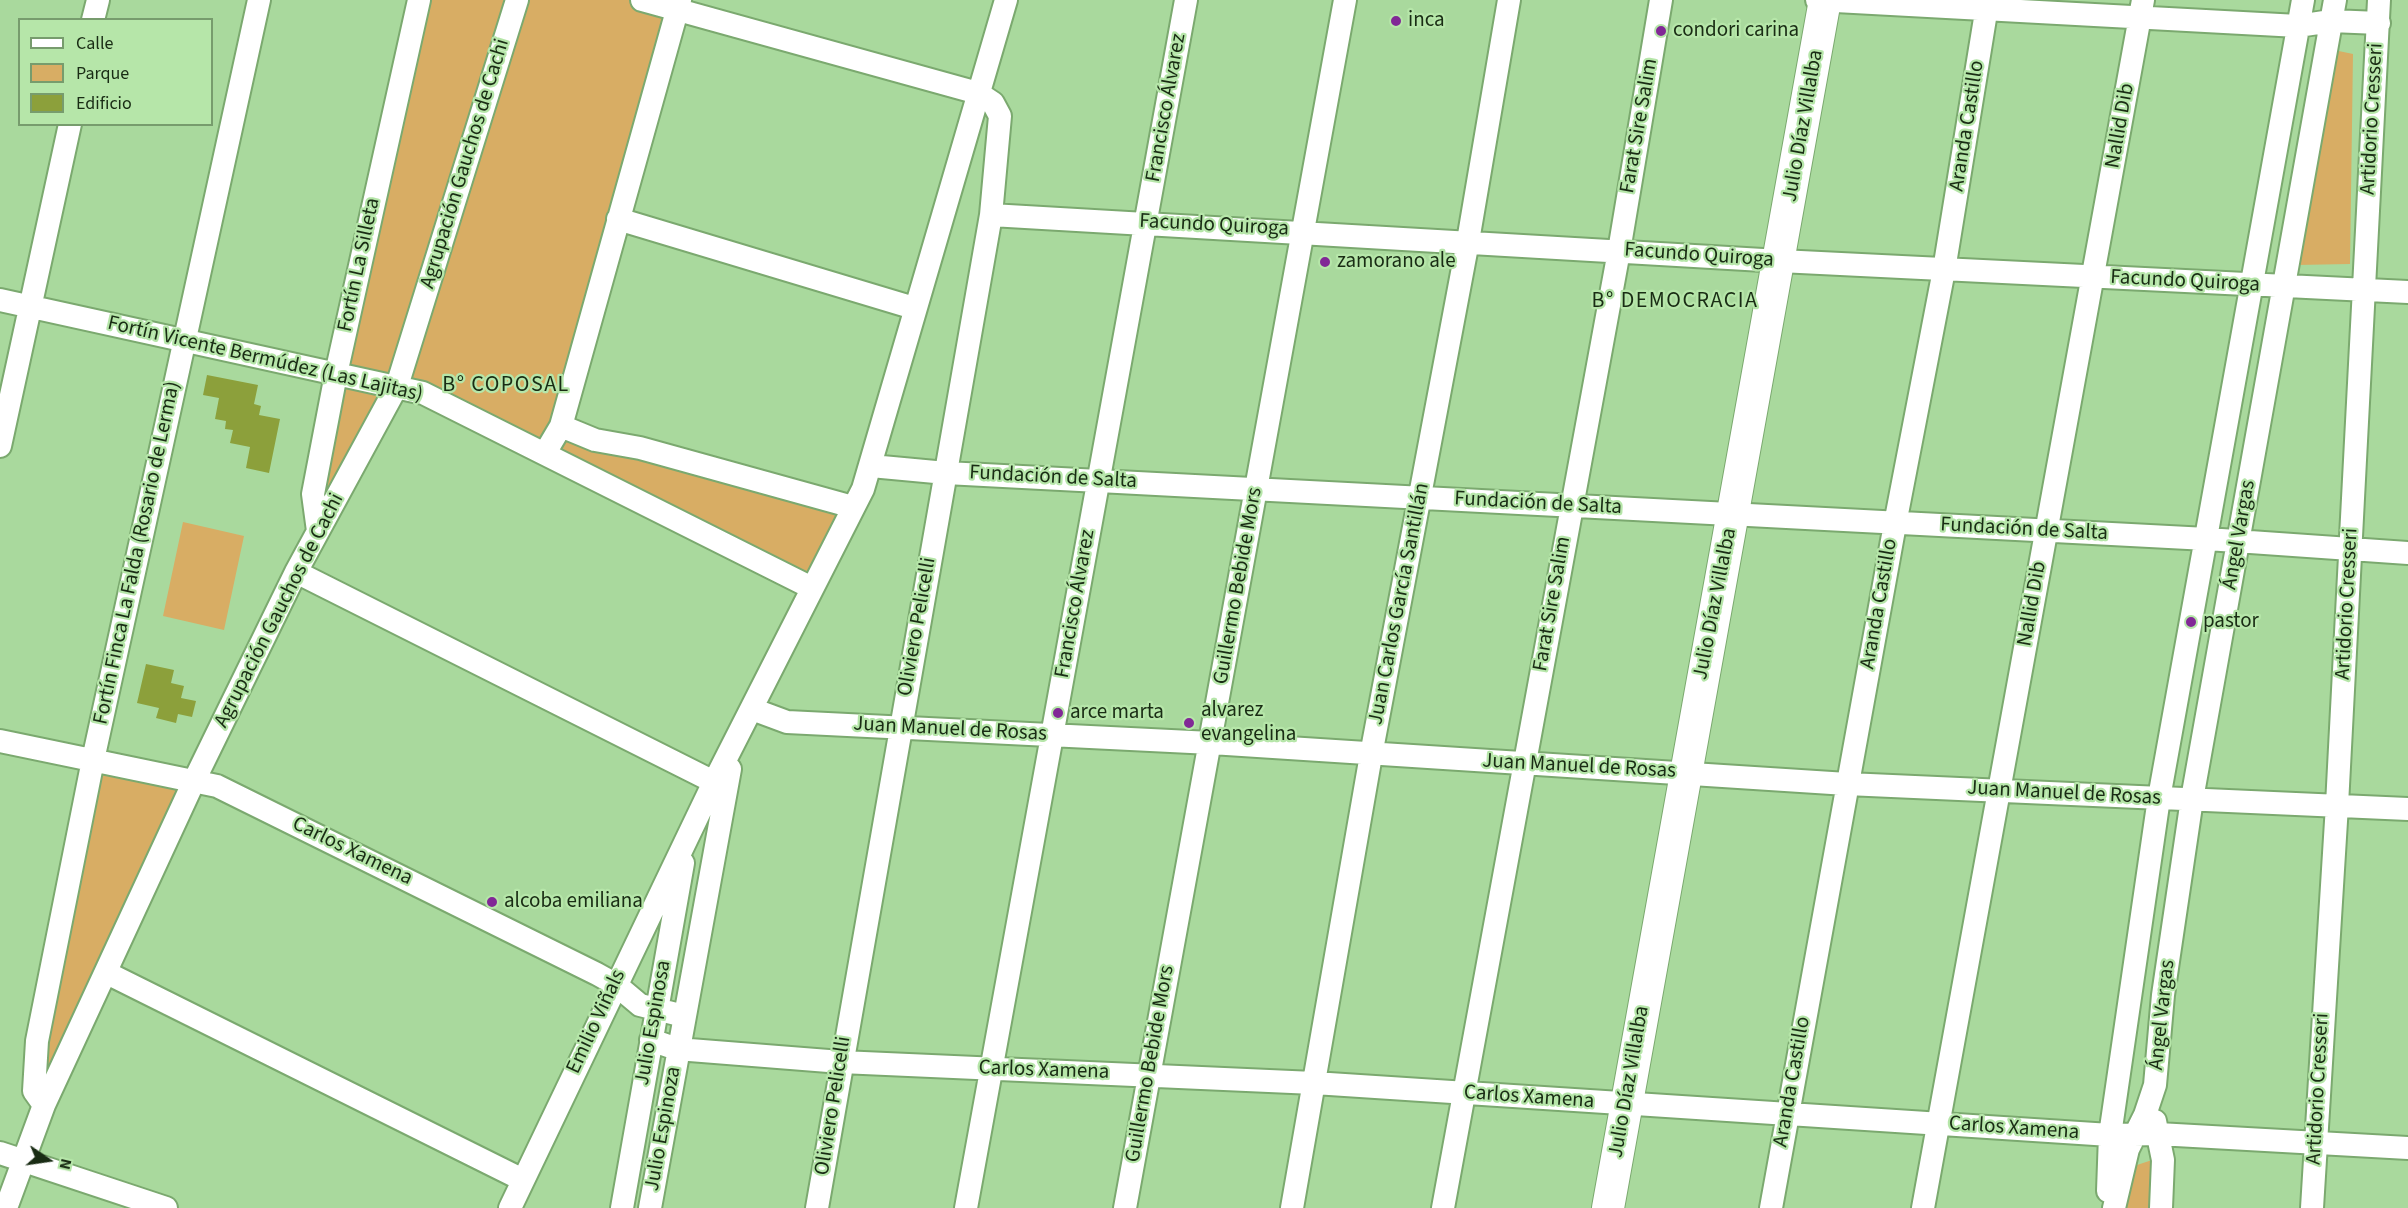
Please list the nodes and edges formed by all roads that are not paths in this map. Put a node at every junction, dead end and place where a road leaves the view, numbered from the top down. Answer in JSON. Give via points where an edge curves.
{"nodes":[{"id":1,"x":98,"y":0,"type":"edge"},
{"id":2,"x":259,"y":0,"type":"edge"},
{"id":3,"x":419,"y":0,"type":"edge"},
{"id":4,"x":517,"y":0,"type":"edge"},
{"id":5,"x":642,"y":0,"type":"edge"},
{"id":6,"x":1006,"y":0,"type":"edge"},
{"id":7,"x":1186,"y":0,"type":"edge"},
{"id":8,"x":1346,"y":0,"type":"edge"},
{"id":9,"x":1509,"y":0,"type":"edge"},
{"id":10,"x":1661,"y":0,"type":"edge"},
{"id":11,"x":1817,"y":0,"type":"edge"},
{"id":12,"x":1825,"y":0,"type":"edge"},
{"id":13,"x":2303,"y":0,"type":"edge"},
{"id":14,"x":2379,"y":0,"type":"edge"},
{"id":15,"x":1988,"y":4,"type":"edge"},
{"id":16,"x":679,"y":5,"type":"edge"},
{"id":17,"x":2142,"y":9,"type":"edge"},
{"id":18,"x":2333,"y":10,"type":"edge"},
{"id":19,"x":94,"y":18,"type":"edge"},
{"id":20,"x":2379,"y":23,"type":"junction"},
{"id":21,"x":2298,"y":26,"type":"junction"},
{"id":22,"x":978,"y":93,"type":"junction"},
{"id":23,"x":70,"y":126,"type":"edge"},
{"id":24,"x":991,"y":215,"type":"junction"},
{"id":25,"x":618,"y":219,"type":"junction"},
{"id":26,"x":1147,"y":222,"type":"junction"},
{"id":27,"x":1302,"y":231,"type":"junction"},
{"id":28,"x":1468,"y":241,"type":"junction"},
{"id":29,"x":1619,"y":251,"type":"junction"},
{"id":30,"x":1780,"y":261,"type":"junction"},
{"id":31,"x":1944,"y":270,"type":"junction"},
{"id":32,"x":2094,"y":278,"type":"junction"},
{"id":33,"x":2253,"y":285,"type":"junction"},
{"id":34,"x":2283,"y":287,"type":"junction"},
{"id":35,"x":2364,"y":290,"type":"junction"},
{"id":36,"x":2408,"y":292,"type":"edge"},
{"id":37,"x":0,"y":300,"type":"edge"},
{"id":38,"x":30,"y":307,"type":"junction"},
{"id":39,"x":914,"y":308,"type":"junction"},
{"id":40,"x":184,"y":340,"type":"junction"},
{"id":41,"x":336,"y":374,"type":"junction"},
{"id":42,"x":397,"y":386,"type":"junction"},
{"id":43,"x":561,"y":426,"type":"junction"},
{"id":44,"x":0,"y":446,"type":"edge"},
{"id":45,"x":545,"y":453,"type":"junction"},
{"id":46,"x":871,"y":466,"type":"junction"},
{"id":47,"x":946,"y":473,"type":"junction"},
{"id":48,"x":1098,"y":479,"type":"junction"},
{"id":49,"x":1256,"y":490,"type":"junction"},
{"id":50,"x":1420,"y":497,"type":"junction"},
{"id":51,"x":853,"y":507,"type":"junction"},
{"id":52,"x":1570,"y":508,"type":"junction"},
{"id":53,"x":1732,"y":514,"type":"junction"},
{"id":54,"x":1895,"y":524,"type":"junction"},
{"id":55,"x":318,"y":531,"type":"junction"},
{"id":56,"x":2046,"y":531,"type":"junction"},
{"id":57,"x":2207,"y":539,"type":"junction"},
{"id":58,"x":2240,"y":543,"type":"junction"},
{"id":59,"x":2350,"y":551,"type":"junction"},
{"id":60,"x":2408,"y":553,"type":"edge"},
{"id":61,"x":296,"y":572,"type":"junction"},
{"id":62,"x":812,"y":588,"type":"junction"},
{"id":63,"x":752,"y":710,"type":"junction"},
{"id":64,"x":900,"y":729,"type":"junction"},
{"id":65,"x":1052,"y":735,"type":"junction"},
{"id":66,"x":0,"y":741,"type":"edge"},
{"id":67,"x":735,"y":741,"type":"junction"},
{"id":68,"x":1211,"y":743,"type":"junction"},
{"id":69,"x":1371,"y":755,"type":"junction"},
{"id":70,"x":93,"y":760,"type":"junction"},
{"id":71,"x":1524,"y":765,"type":"junction"},
{"id":72,"x":1684,"y":772,"type":"junction"},
{"id":73,"x":195,"y":779,"type":"junction"},
{"id":74,"x":714,"y":782,"type":"junction"},
{"id":75,"x":1847,"y":784,"type":"junction"},
{"id":76,"x":2000,"y":790,"type":"junction"},
{"id":77,"x":2159,"y":798,"type":"junction"},
{"id":78,"x":2192,"y":799,"type":"junction"},
{"id":79,"x":2337,"y":805,"type":"junction"},
{"id":80,"x":2408,"y":809,"type":"edge"},
{"id":81,"x":688,"y":837,"type":"junction"},
{"id":82,"x":106,"y":973,"type":"junction"},
{"id":83,"x":615,"y":984,"type":"junction"},
{"id":84,"x":656,"y":1010,"type":"junction"},
{"id":85,"x":684,"y":1016,"type":"junction"},
{"id":86,"x":651,"y":1040,"type":"junction"},
{"id":87,"x":677,"y":1049,"type":"junction"},
{"id":88,"x":841,"y":1062,"type":"junction"},
{"id":89,"x":991,"y":1069,"type":"junction"},
{"id":90,"x":1148,"y":1074,"type":"junction"},
{"id":91,"x":1314,"y":1083,"type":"junction"},
{"id":92,"x":2156,"y":1085,"type":"junction"},
{"id":93,"x":1463,"y":1094,"type":"junction"},
{"id":94,"x":44,"y":1105,"type":"junction"},
{"id":95,"x":1626,"y":1105,"type":"junction"},
{"id":96,"x":1787,"y":1114,"type":"junction"},
{"id":97,"x":1939,"y":1123,"type":"junction"},
{"id":98,"x":2157,"y":1134,"type":"junction"},
{"id":99,"x":2110,"y":1135,"type":"junction"},
{"id":100,"x":2134,"y":1136,"type":"junction"},
{"id":101,"x":2316,"y":1143,"type":"junction"},
{"id":102,"x":2408,"y":1148,"type":"edge"},
{"id":103,"x":0,"y":1153,"type":"edge"},
{"id":104,"x":23,"y":1160,"type":"junction"},
{"id":105,"x":523,"y":1180,"type":"junction"},
{"id":106,"x":6,"y":1208,"type":"edge"},
{"id":107,"x":166,"y":1208,"type":"edge"},
{"id":108,"x":510,"y":1208,"type":"edge"},
{"id":109,"x":622,"y":1208,"type":"edge"},
{"id":110,"x":650,"y":1208,"type":"edge"},
{"id":111,"x":817,"y":1208,"type":"edge"},
{"id":112,"x":966,"y":1208,"type":"edge"},
{"id":113,"x":1125,"y":1208,"type":"edge"},
{"id":114,"x":1292,"y":1208,"type":"edge"},
{"id":115,"x":1443,"y":1208,"type":"edge"},
{"id":116,"x":1608,"y":1208,"type":"edge"},
{"id":117,"x":1771,"y":1208,"type":"edge"},
{"id":118,"x":1923,"y":1208,"type":"edge"},
{"id":119,"x":2108,"y":1208,"type":"edge"},
{"id":120,"x":2114,"y":1208,"type":"edge"},
{"id":121,"x":2161,"y":1208,"type":"edge"},
{"id":122,"x":2312,"y":1208,"type":"edge"}],
"edges":[{"from":1,"to":19,"type":"street"},
{"from":2,"to":40,"type":"street","name":"Fortín Finca La Falda (Rosario de Lerma)"},
{"from":3,"to":41,"type":"street","name":"Fortín La Silleta"},
{"from":4,"to":42,"type":"street","name":"Agrupación Gauchos de Cachi"},
{"from":5,"to":16,"type":"street"},
{"from":6,"to":22,"type":"street"},
{"from":7,"to":26,"type":"street","name":"Francisco Álvarez"},
{"from":8,"to":27,"type":"street","name":"Guillermo Bebide Mors"},
{"from":9,"to":28,"type":"street","name":"Juan Carlos García Santillán"},
{"from":10,"to":29,"type":"street","name":"Farat Sire Salim"},
{"from":11,"to":12,"type":"street"},
{"from":12,"to":15,"type":"street"},
{"from":12,"to":30,"type":"street","name":"Julio Díaz Villalba"},
{"from":13,"to":21,"type":"street","name":"Ángel Vargas"},
{"from":14,"to":20,"type":"street","name":"Artidorio Cresseri"},
{"from":15,"to":17,"type":"street"},
{"from":15,"to":31,"type":"street","name":"Aranda Castillo"},
{"from":16,"to":22,"type":"street"},
{"from":16,"to":25,"type":"street"},
{"from":17,"to":21,"type":"street"},
{"from":17,"to":32,"type":"street","name":"Nallid Dib"},
{"from":18,"to":20,"type":"street"},
{"from":18,"to":21,"type":"street"},
{"from":18,"to":34,"type":"street","name":"Ángel Vargas"},
{"from":20,"to":35,"type":"street","name":"Artidorio Cresseri"},
{"from":21,"to":33,"type":"street","name":"Ángel Vargas"},
{"from":22,"to":24,"type":"street","name":"Oliviero Pelicelli","via":[[993,103],[1000,116]]},
{"from":22,"to":39,"type":"street"},
{"from":23,"to":38,"type":"street"},
{"from":24,"to":26,"type":"street","name":"Facundo Quiroga"},
{"from":24,"to":47,"type":"street","name":"Oliviero Pelicelli"},
{"from":25,"to":39,"type":"street"},
{"from":25,"to":43,"type":"street"},
{"from":26,"to":27,"type":"street","name":"Facundo Quiroga"},
{"from":26,"to":48,"type":"street","name":"Francisco Álvarez"},
{"from":27,"to":28,"type":"street","name":"Facundo Quiroga"},
{"from":27,"to":49,"type":"street","name":"Guillermo Bebide Mors"},
{"from":28,"to":29,"type":"street","name":"Facundo Quiroga"},
{"from":28,"to":50,"type":"street","name":"Juan Carlos García Santillán"},
{"from":29,"to":30,"type":"street","name":"Facundo Quiroga"},
{"from":29,"to":52,"type":"street","name":"Farat Sire Salim"},
{"from":30,"to":31,"type":"street","name":"Facundo Quiroga"},
{"from":30,"to":53,"type":"street","name":"Julio Díaz Villalba"},
{"from":31,"to":32,"type":"street","name":"Facundo Quiroga"},
{"from":31,"to":54,"type":"street","name":"Aranda Castillo"},
{"from":32,"to":33,"type":"street","name":"Facundo Quiroga"},
{"from":32,"to":56,"type":"street","name":"Nallid Dib"},
{"from":33,"to":34,"type":"street","name":"Facundo Quiroga"},
{"from":33,"to":57,"type":"street","name":"Ángel Vargas"},
{"from":34,"to":35,"type":"street","name":"Facundo Quiroga"},
{"from":34,"to":58,"type":"street","name":"Ángel Vargas"},
{"from":35,"to":36,"type":"street","name":"Facundo Quiroga"},
{"from":35,"to":59,"type":"street","name":"Artidorio Cresseri"},
{"from":37,"to":38,"type":"street","name":"Fortín Vicente Bermúdez (Las Lajitas)"},
{"from":38,"to":40,"type":"street","name":"Fortín Vicente Bermúdez (Las Lajitas)"},
{"from":38,"to":44,"type":"street"},
{"from":39,"to":46,"type":"street"},
{"from":40,"to":41,"type":"street","name":"Fortín Vicente Bermúdez (Las Lajitas)"},
{"from":40,"to":70,"type":"street","name":"Fortín Finca La Falda (Rosario de Lerma)"},
{"from":41,"to":42,"type":"street","name":"Fortín Vicente Bermúdez (Las Lajitas)"},
{"from":41,"to":55,"type":"street","name":"Fortín La Silleta","via":[[313,494]]},
{"from":42,"to":45,"type":"street","name":"Fortín Vicente Bermúdez (Las Lajitas)","via":[[423,393]]},
{"from":42,"to":55,"type":"street","name":"Agrupación Gauchos de Cachi"},
{"from":43,"to":45,"type":"street"},
{"from":43,"to":51,"type":"street","via":[[595,440],[640,448]]},
{"from":45,"to":62,"type":"street","name":"Fortín Vicente Bermúdez (Las Lajitas)"},
{"from":46,"to":47,"type":"street","name":"Fundación de Salta"},
{"from":46,"to":51,"type":"street"},
{"from":47,"to":48,"type":"street","name":"Fundación de Salta"},
{"from":47,"to":64,"type":"street","name":"Oliviero Pelicelli"},
{"from":48,"to":49,"type":"street","name":"Fundación de Salta"},
{"from":48,"to":65,"type":"street","name":"Francisco Álvarez"},
{"from":49,"to":50,"type":"street","name":"Fundación de Salta"},
{"from":49,"to":68,"type":"street","name":"Guillermo Bebide Mors"},
{"from":50,"to":52,"type":"street","name":"Fundación de Salta"},
{"from":50,"to":69,"type":"street","name":"Juan Carlos García Santillán"},
{"from":51,"to":62,"type":"street"},
{"from":52,"to":53,"type":"street","name":"Fundación de Salta"},
{"from":52,"to":71,"type":"street","name":"Farat Sire Salim"},
{"from":53,"to":54,"type":"street","name":"Fundación de Salta"},
{"from":53,"to":72,"type":"street","name":"Julio Díaz Villalba"},
{"from":54,"to":56,"type":"street","name":"Fundación de Salta"},
{"from":54,"to":75,"type":"street","name":"Aranda Castillo"},
{"from":55,"to":61,"type":"street","name":"Agrupación Gauchos de Cachi"},
{"from":56,"to":57,"type":"street","name":"Fundación de Salta"},
{"from":56,"to":76,"type":"street","name":"Nallid Dib"},
{"from":57,"to":58,"type":"street","name":"Fundación de Salta"},
{"from":57,"to":77,"type":"street","name":"Ángel Vargas"},
{"from":58,"to":59,"type":"street","name":"Fundación de Salta"},
{"from":58,"to":78,"type":"street","name":"Ángel Vargas"},
{"from":59,"to":60,"type":"street","name":"Fundación de Salta"},
{"from":59,"to":79,"type":"street","name":"Artidorio Cresseri"},
{"from":61,"to":73,"type":"street","name":"Agrupación Gauchos de Cachi"},
{"from":61,"to":74,"type":"street"},
{"from":62,"to":63,"type":"street"},
{"from":63,"to":64,"type":"street","name":"Juan Manuel de Rosas","via":[[787,722]]},
{"from":63,"to":67,"type":"street"},
{"from":64,"to":65,"type":"street","name":"Juan Manuel de Rosas"},
{"from":64,"to":88,"type":"street","name":"Oliviero Pelicelli"},
{"from":65,"to":68,"type":"street","name":"Juan Manuel de Rosas"},
{"from":65,"to":89,"type":"street","name":"Francisco Álvarez"},
{"from":66,"to":70,"type":"street","name":"Carlos Xamena"},
{"from":67,"to":74,"type":"street"},
{"from":67,"to":85,"type":"street","name":"Julio Espinosa"},
{"from":68,"to":69,"type":"street","name":"Juan Manuel de Rosas"},
{"from":68,"to":90,"type":"street","name":"Guillermo Bebide Mors"},
{"from":69,"to":71,"type":"street","name":"Juan Manuel de Rosas"},
{"from":69,"to":91,"type":"street","name":"Juan Carlos García Santillán"},
{"from":70,"to":73,"type":"street","name":"Carlos Xamena"},
{"from":70,"to":94,"type":"street","name":"Fortín Finca La Falda (Rosario de Lerma)","via":[[37,1041],[34,1091]]},
{"from":71,"to":72,"type":"street","name":"Juan Manuel de Rosas"},
{"from":71,"to":93,"type":"street","name":"Farat Sire Salim"},
{"from":72,"to":75,"type":"street","name":"Juan Manuel de Rosas"},
{"from":72,"to":95,"type":"street","name":"Julio Díaz Villalba"},
{"from":73,"to":82,"type":"street","name":"Agrupación Gauchos de Cachi"},
{"from":73,"to":83,"type":"street","name":"Carlos Xamena","via":[[217,786]]},
{"from":74,"to":81,"type":"street"},
{"from":75,"to":76,"type":"street","name":"Juan Manuel de Rosas"},
{"from":75,"to":96,"type":"street","name":"Aranda Castillo"},
{"from":76,"to":77,"type":"street","name":"Juan Manuel de Rosas"},
{"from":76,"to":97,"type":"street","name":"Nallid Dib"},
{"from":77,"to":78,"type":"street","name":"Juan Manuel de Rosas"},
{"from":77,"to":99,"type":"street","name":"Ángel Vargas"},
{"from":78,"to":79,"type":"street","name":"Juan Manuel de Rosas"},
{"from":78,"to":92,"type":"street","name":"Ángel Vargas","via":[[2163,995]]},
{"from":79,"to":80,"type":"street","name":"Juan Manuel de Rosas"},
{"from":79,"to":101,"type":"street","name":"Artidorio Cresseri"},
{"from":81,"to":83,"type":"street","name":"Emilio Viñals"},
{"from":81,"to":84,"type":"street","name":"Julio Espinosa"},
{"from":82,"to":94,"type":"street","name":"Agrupación Gauchos de Cachi"},
{"from":82,"to":105,"type":"street"},
{"from":83,"to":84,"type":"street","name":"Carlos Xamena","via":[[640,1005]]},
{"from":83,"to":105,"type":"street","name":"Emilio Viñals"},
{"from":84,"to":85,"type":"street","name":"Carlos Xamena"},
{"from":84,"to":86,"type":"street","name":"Julio Espinosa"},
{"from":85,"to":87,"type":"street","name":"Julio Espinosa"},
{"from":86,"to":87,"type":"street","name":"Carlos Xamena"},
{"from":86,"to":109,"type":"street","name":"Julio Espinosa"},
{"from":87,"to":88,"type":"street","name":"Carlos Xamena"},
{"from":87,"to":110,"type":"street","name":"Julio Espinoza"},
{"from":88,"to":89,"type":"street","name":"Carlos Xamena"},
{"from":88,"to":111,"type":"street","name":"Oliviero Pelicelli"},
{"from":89,"to":90,"type":"street","name":"Carlos Xamena"},
{"from":89,"to":112,"type":"street","name":"Francisco Álvarez"},
{"from":90,"to":91,"type":"street","name":"Carlos Xamena"},
{"from":90,"to":113,"type":"street","name":"Guillermo Bebide Mors"},
{"from":91,"to":93,"type":"street","name":"Carlos Xamena"},
{"from":91,"to":114,"type":"street","name":"Juan Carlos García Santillán"},
{"from":92,"to":98,"type":"street"},
{"from":92,"to":100,"type":"street","name":"Ángel Vargas"},
{"from":93,"to":95,"type":"street","name":"Carlos Xamena"},
{"from":93,"to":115,"type":"street","name":"Farat Sire Salim"},
{"from":94,"to":104,"type":"street","name":"Agrupación Gauchos de Cachi"},
{"from":95,"to":96,"type":"street","name":"Carlos Xamena"},
{"from":95,"to":116,"type":"street","name":"Julio Díaz Villalba"},
{"from":96,"to":97,"type":"street","name":"Carlos Xamena"},
{"from":96,"to":117,"type":"street","name":"Aranda Castillo"},
{"from":97,"to":99,"type":"street","name":"Carlos Xamena"},
{"from":97,"to":118,"type":"street","name":"Nallid Dib"},
{"from":98,"to":100,"type":"street","name":"Carlos Xamena"},
{"from":98,"to":101,"type":"street","name":"Carlos Xamena"},
{"from":98,"to":121,"type":"street","via":[[2163,1160]]},
{"from":99,"to":100,"type":"street","name":"Carlos Xamena"},
{"from":99,"to":119,"type":"street","name":"Ángel Vargas"},
{"from":100,"to":120,"type":"street","name":"Ángel Vargas"},
{"from":101,"to":102,"type":"street","name":"Carlos Xamena"},
{"from":101,"to":122,"type":"street","name":"Artidorio Cresseri"},
{"from":103,"to":104,"type":"street"},
{"from":104,"to":106,"type":"street","name":"Agrupación Gauchos de Cachi"},
{"from":104,"to":107,"type":"street"},
{"from":105,"to":108,"type":"street","name":"Emilio Viñals"}]}
